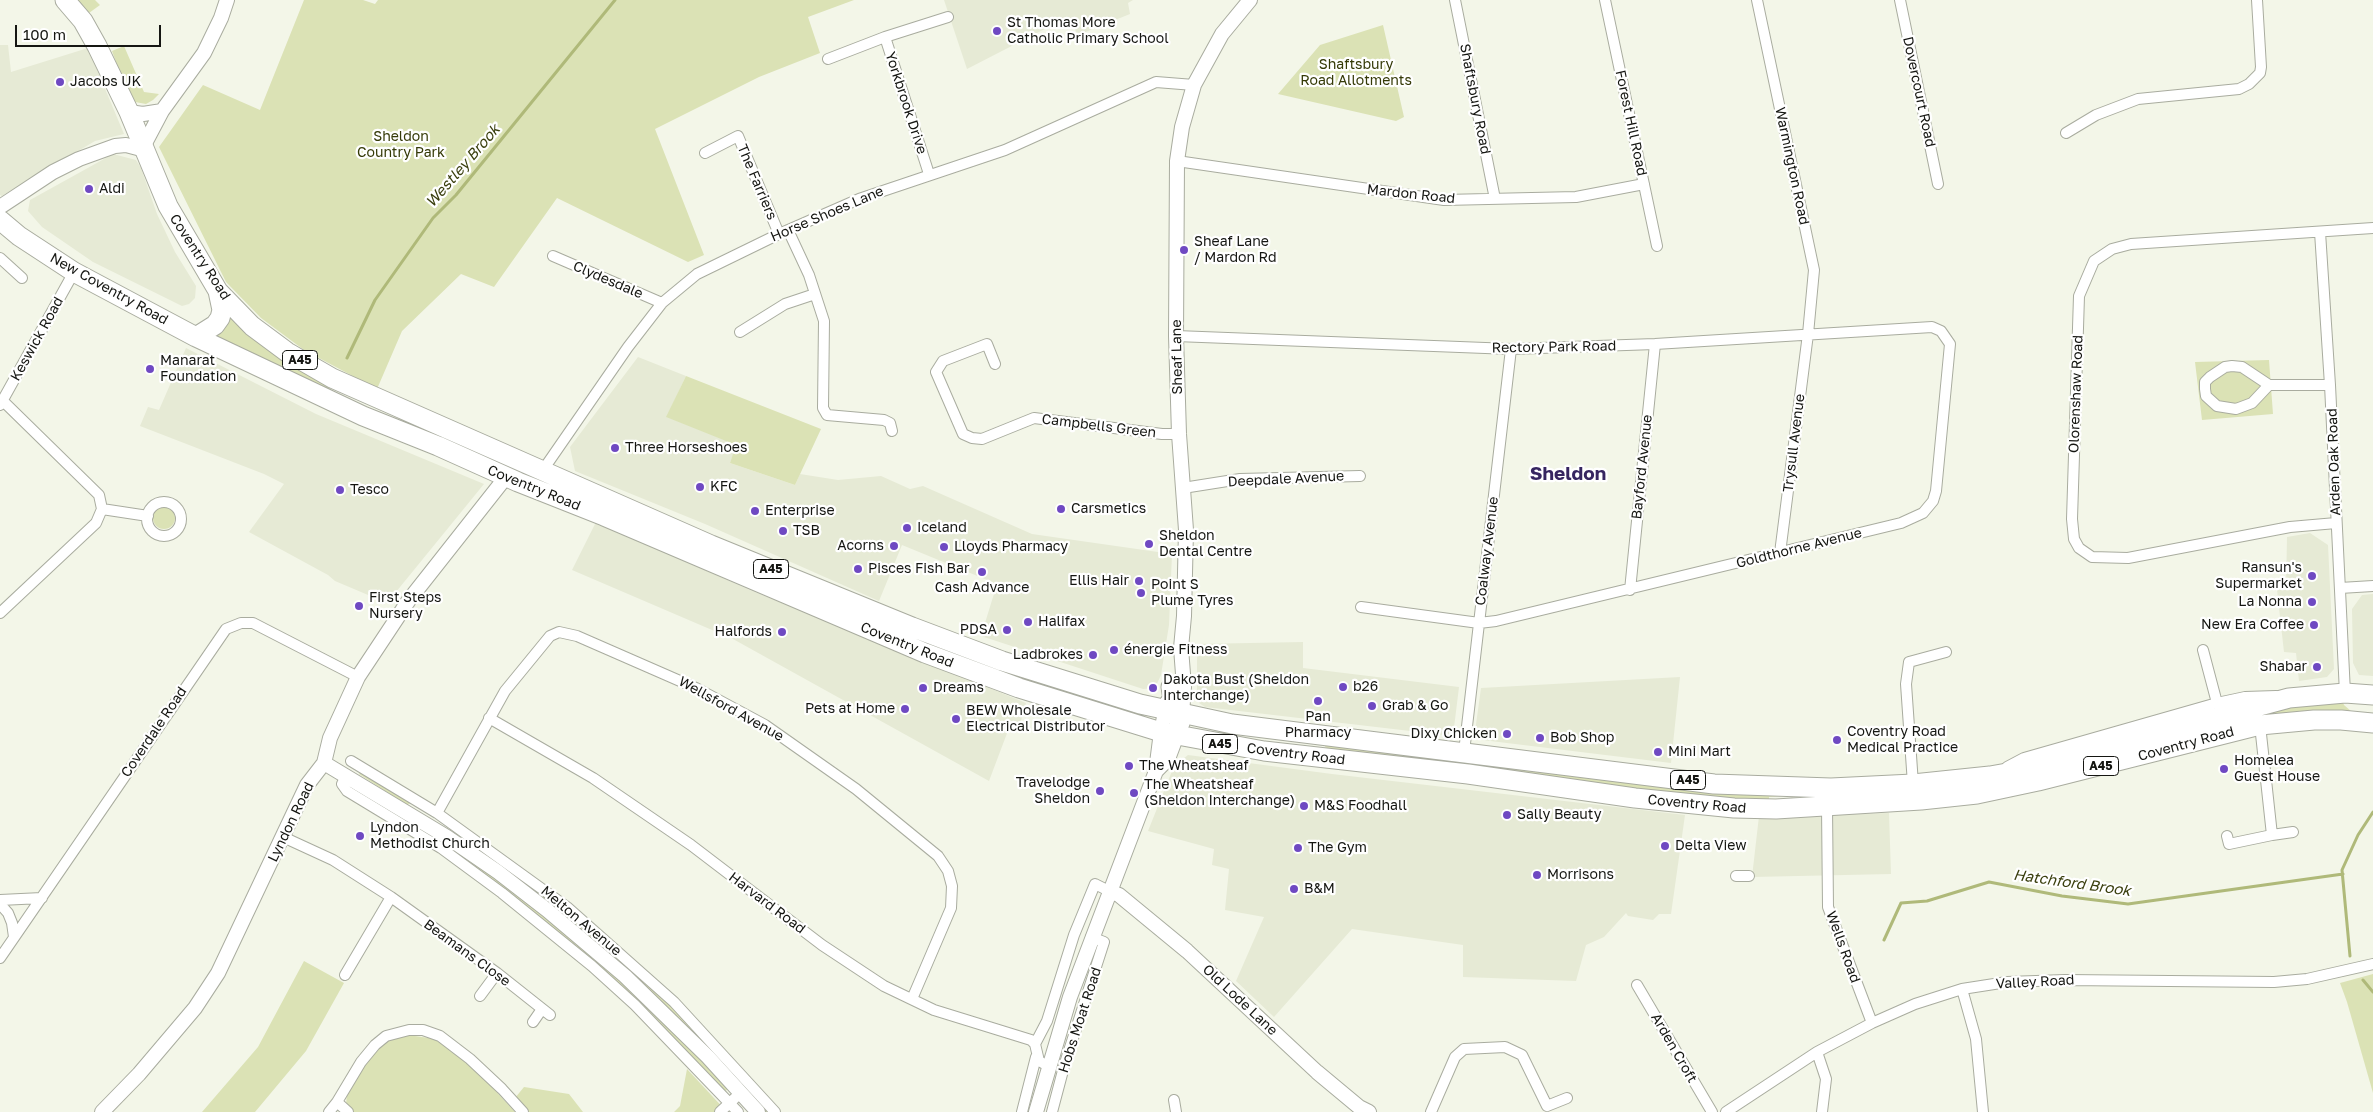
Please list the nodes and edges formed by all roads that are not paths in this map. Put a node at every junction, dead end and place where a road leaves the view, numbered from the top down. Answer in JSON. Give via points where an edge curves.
{"nodes":[{"id":1,"x":65,"y":0,"type":"edge"},
{"id":2,"x":227,"y":0,"type":"edge"},
{"id":3,"x":1250,"y":0,"type":"edge"},
{"id":4,"x":1455,"y":0,"type":"edge"},
{"id":5,"x":1605,"y":0,"type":"edge"},
{"id":6,"x":1757,"y":0,"type":"edge"},
{"id":7,"x":1900,"y":0,"type":"edge"},
{"id":8,"x":2257,"y":0,"type":"edge"},
{"id":9,"x":948,"y":17,"type":"dead end"},
{"id":10,"x":885,"y":37,"type":"junction"},
{"id":11,"x":828,"y":59,"type":"dead end"},
{"id":12,"x":1194,"y":85,"type":"junction"},
{"id":13,"x":162,"y":111,"type":"junction"},
{"id":14,"x":129,"y":112,"type":"junction"},
{"id":15,"x":2066,"y":134,"type":"dead end"},
{"id":16,"x":144,"y":149,"type":"junction"},
{"id":17,"x":705,"y":153,"type":"dead end"},
{"id":18,"x":1177,"y":161,"type":"junction"},
{"id":19,"x":929,"y":174,"type":"junction"},
{"id":20,"x":1644,"y":184,"type":"junction"},
{"id":21,"x":1938,"y":184,"type":"dead end"},
{"id":22,"x":1495,"y":199,"type":"junction"},
{"id":23,"x":0,"y":207,"type":"edge"},
{"id":24,"x":0,"y":220,"type":"edge"},
{"id":25,"x":2373,"y":228,"type":"edge"},
{"id":26,"x":784,"y":232,"type":"junction"},
{"id":27,"x":2320,"y":232,"type":"junction"},
{"id":28,"x":1657,"y":246,"type":"dead end"},
{"id":29,"x":554,"y":256,"type":"dead end"},
{"id":30,"x":0,"y":258,"type":"edge"},
{"id":31,"x":74,"y":272,"type":"junction"},
{"id":32,"x":22,"y":278,"type":"dead end"},
{"id":33,"x":218,"y":291,"type":"junction"},
{"id":34,"x":815,"y":294,"type":"junction"},
{"id":35,"x":662,"y":303,"type":"junction"},
{"id":36,"x":1932,"y":327,"type":"joint"},
{"id":37,"x":740,"y":332,"type":"dead end"},
{"id":38,"x":1808,"y":334,"type":"junction"},
{"id":39,"x":1176,"y":336,"type":"junction"},
{"id":40,"x":196,"y":337,"type":"junction"},
{"id":41,"x":1655,"y":344,"type":"junction"},
{"id":42,"x":1511,"y":349,"type":"junction"},
{"id":43,"x":996,"y":364,"type":"dead end"},
{"id":44,"x":332,"y":378,"type":"junction"},
{"id":45,"x":2269,"y":385,"type":"junction"},
{"id":46,"x":2330,"y":385,"type":"junction"},
{"id":47,"x":1,"y":403,"type":"edge"},
{"id":48,"x":892,"y":431,"type":"dead end"},
{"id":49,"x":1179,"y":434,"type":"junction"},
{"id":50,"x":543,"y":470,"type":"junction"},
{"id":51,"x":1360,"y":476,"type":"dead end"},
{"id":52,"x":506,"y":477,"type":"junction"},
{"id":53,"x":1183,"y":488,"type":"junction"},
{"id":54,"x":102,"y":509,"type":"junction"},
{"id":55,"x":148,"y":516,"type":"dead end"},
{"id":56,"x":2336,"y":522,"type":"junction"},
{"id":57,"x":1780,"y":553,"type":"junction"},
{"id":58,"x":2373,"y":586,"type":"edge"},
{"id":59,"x":2340,"y":588,"type":"junction"},
{"id":60,"x":1630,"y":590,"type":"junction"},
{"id":61,"x":1360,"y":607,"type":"dead end"},
{"id":62,"x":0,"y":613,"type":"edge"},
{"id":63,"x":1479,"y":623,"type":"junction"},
{"id":64,"x":2203,"y":650,"type":"dead end"},
{"id":65,"x":1946,"y":652,"type":"dead end"},
{"id":66,"x":358,"y":677,"type":"junction"},
{"id":67,"x":1177,"y":687,"type":"joint"},
{"id":68,"x":2345,"y":693,"type":"junction"},
{"id":69,"x":2373,"y":695,"type":"edge"},
{"id":70,"x":2289,"y":698,"type":"junction"},
{"id":71,"x":2217,"y":703,"type":"junction"},
{"id":72,"x":2373,"y":715,"type":"edge"},
{"id":73,"x":489,"y":718,"type":"junction"},
{"id":74,"x":2373,"y":723,"type":"edge"},
{"id":75,"x":1171,"y":725,"type":"junction"},
{"id":76,"x":2260,"y":725,"type":"junction"},
{"id":77,"x":324,"y":763,"type":"junction"},
{"id":78,"x":354,"y":763,"type":"dead end"},
{"id":79,"x":1467,"y":763,"type":"junction"},
{"id":80,"x":1156,"y":771,"type":"junction"},
{"id":81,"x":346,"y":776,"type":"junction"},
{"id":82,"x":1990,"y":776,"type":"junction"},
{"id":83,"x":1913,"y":784,"type":"junction"},
{"id":84,"x":420,"y":803,"type":"junction"},
{"id":85,"x":1827,"y":807,"type":"junction"},
{"id":86,"x":437,"y":813,"type":"junction"},
{"id":87,"x":411,"y":814,"type":"junction"},
{"id":88,"x":452,"y":832,"type":"junction"},
{"id":89,"x":2293,"y":832,"type":"dead end"},
{"id":90,"x":2272,"y":835,"type":"junction"},
{"id":91,"x":2227,"y":836,"type":"dead end"},
{"id":92,"x":283,"y":837,"type":"junction"},
{"id":93,"x":1736,"y":876,"type":"dead end"},
{"id":94,"x":1749,"y":876,"type":"dead end"},
{"id":95,"x":1109,"y":891,"type":"junction"},
{"id":96,"x":42,"y":898,"type":"junction"},
{"id":97,"x":391,"y":898,"type":"junction"},
{"id":98,"x":0,"y":902,"type":"edge"},
{"id":99,"x":14,"y":937,"type":"junction"},
{"id":100,"x":1091,"y":937,"type":"junction"},
{"id":101,"x":0,"y":958,"type":"edge"},
{"id":102,"x":2373,"y":964,"type":"edge"},
{"id":103,"x":497,"y":973,"type":"junction"},
{"id":104,"x":345,"y":975,"type":"dead end"},
{"id":105,"x":1637,"y":985,"type":"dead end"},
{"id":106,"x":1962,"y":989,"type":"junction"},
{"id":107,"x":480,"y":996,"type":"dead end"},
{"id":108,"x":912,"y":999,"type":"junction"},
{"id":109,"x":533,"y":1022,"type":"dead end"},
{"id":110,"x":1054,"y":1023,"type":"junction"},
{"id":111,"x":1872,"y":1023,"type":"junction"},
{"id":112,"x":1034,"y":1044,"type":"junction"},
{"id":113,"x":1817,"y":1052,"type":"junction"},
{"id":114,"x":1036,"y":1057,"type":"junction"},
{"id":115,"x":1048,"y":1066,"type":"junction"},
{"id":116,"x":741,"y":1093,"type":"junction"},
{"id":117,"x":1567,"y":1098,"type":"dead end"},
{"id":118,"x":1174,"y":1100,"type":"dead end"},
{"id":119,"x":337,"y":1102,"type":"junction"},
{"id":120,"x":730,"y":1102,"type":"junction"},
{"id":121,"x":1361,"y":1110,"type":"edge"},
{"id":122,"x":102,"y":1112,"type":"edge"},
{"id":123,"x":329,"y":1112,"type":"edge"},
{"id":124,"x":348,"y":1112,"type":"edge"},
{"id":125,"x":523,"y":1112,"type":"edge"},
{"id":126,"x":720,"y":1112,"type":"edge"},
{"id":127,"x":738,"y":1112,"type":"edge"},
{"id":128,"x":758,"y":1112,"type":"edge"},
{"id":129,"x":775,"y":1112,"type":"edge"},
{"id":130,"x":1022,"y":1112,"type":"edge"},
{"id":131,"x":1036,"y":1112,"type":"edge"},
{"id":132,"x":1052,"y":1112,"type":"edge"},
{"id":133,"x":1176,"y":1112,"type":"edge"},
{"id":134,"x":1431,"y":1112,"type":"edge"},
{"id":135,"x":1712,"y":1112,"type":"edge"},
{"id":136,"x":1726,"y":1112,"type":"edge"},
{"id":137,"x":1822,"y":1112,"type":"edge"},
{"id":138,"x":1982,"y":1112,"type":"edge"}],
"edges":[{"from":1,"to":14,"type":"highway","name":"Coventry Road","number":"A45","via":[[90,31]]},
{"from":2,"to":13,"type":"street","via":[[204,53]]},
{"from":3,"to":12,"type":"street","name":"Sheaf Lane","via":[[1229,24]]},
{"from":4,"to":22,"type":"street","name":"Shaftsbury Road"},
{"from":5,"to":20,"type":"street","name":"Forest Hill Road"},
{"from":6,"to":38,"type":"street","name":"Warmington Road","via":[[1814,270]]},
{"from":7,"to":21,"type":"street","name":"Dovercourt Road"},
{"from":8,"to":15,"type":"street","via":[[2261,67],[2260,73],[2249,84],[2239,89],[2138,99],[2096,115]]},
{"from":9,"to":10,"type":"street","name":"Yorkbrook Drive"},
{"from":10,"to":11,"type":"street"},
{"from":10,"to":19,"type":"street","name":"Yorkbrook Drive"},
{"from":12,"to":18,"type":"street","name":"Sheaf Lane","via":[[1182,127]]},
{"from":12,"to":19,"type":"street","name":"Horse Shoes Lane","via":[[1156,82],[1005,150]]},
{"from":13,"to":14,"type":"street"},
{"from":13,"to":16,"type":"street"},
{"from":14,"to":16,"type":"highway","name":"Coventry Road","number":"A45"},
{"from":16,"to":23,"type":"street","via":[[115,146],[87,156],[53,172]]},
{"from":16,"to":33,"type":"highway","name":"Coventry Road","number":"A45","via":[[168,206]]},
{"from":17,"to":26,"type":"street","name":"The Farriers","via":[[738,136]]},
{"from":18,"to":22,"type":"street","name":"Mardon Road","via":[[1444,200]]},
{"from":18,"to":39,"type":"street","name":"Sheaf Lane"},
{"from":19,"to":26,"type":"street","name":"Horse Shoes Lane","via":[[858,199]]},
{"from":20,"to":22,"type":"street","name":"Mardon Road","via":[[1576,197]]},
{"from":20,"to":28,"type":"street","name":"Forest Hill Road"},
{"from":24,"to":31,"type":"highway","name":"New Coventry Road","number":"A45"},
{"from":25,"to":27,"type":"street","name":"Olorenshaw Road"},
{"from":26,"to":34,"type":"street","via":[[809,275]]},
{"from":26,"to":35,"type":"street","name":"Horse Shoes Lane","via":[[697,274]]},
{"from":27,"to":46,"type":"street","name":"Arden Oak Road"},
{"from":27,"to":56,"type":"street","name":"Olorenshaw Road","via":[[2131,244],[2112,249],[2094,262],[2079,296],[2072,519],[2074,538],[2079,548],[2092,558],[2101,559],[2128,558],[2290,527]]},
{"from":29,"to":35,"type":"street","name":"Clydesdale"},
{"from":30,"to":32,"type":"street"},
{"from":31,"to":40,"type":"highway","name":"New Coventry Road","number":"A45"},
{"from":31,"to":47,"type":"street","name":"Keswick Road"},
{"from":33,"to":40,"type":"highway","via":[[222,310],[220,318]]},
{"from":33,"to":44,"type":"highway","name":"Coventry Road","number":"A45","via":[[252,326],[287,352]]},
{"from":34,"to":37,"type":"street","via":[[785,304]]},
{"from":34,"to":48,"type":"street","via":[[824,321],[823,408],[827,415],[884,420],[890,423]]},
{"from":35,"to":50,"type":"street","name":"Horse Shoes Lane"},
{"from":36,"to":38,"type":"street","name":"Rectory Park Road"},
{"from":36,"to":57,"type":"street","name":"Goldthorne Avenue","via":[[1946,336],[1951,350],[1936,491],[1929,509],[1902,523]]},
{"from":38,"to":41,"type":"street","name":"Rectory Park Road"},
{"from":38,"to":57,"type":"street","name":"Trysull Avenue"},
{"from":39,"to":42,"type":"street","name":"Rectory Park Road"},
{"from":39,"to":49,"type":"street","name":"Sheaf Lane"},
{"from":40,"to":52,"type":"highway","name":"Coventry Road","number":"A45","via":[[346,408]]},
{"from":41,"to":42,"type":"street","name":"Rectory Park Road"},
{"from":41,"to":60,"type":"street","name":"Bayford Avenue"},
{"from":42,"to":63,"type":"street","name":"Coalway Avenue"},
{"from":43,"to":49,"type":"street","name":"Campbells Green","via":[[987,344],[943,361],[936,372],[962,434],[982,439],[1034,418]]},
{"from":44,"to":50,"type":"highway","name":"Coventry Road","number":"A45"},
{"from":44,"to":52,"type":"highway","via":[[360,400],[502,464]]},
{"from":45,"to":45,"type":"street","via":[[2252,403],[2236,409],[2216,406],[2206,396],[2205,388],[2210,377],[2232,366],[2242,367]]},
{"from":45,"to":46,"type":"street"},
{"from":46,"to":56,"type":"street","name":"Arden Oak Road"},
{"from":47,"to":54,"type":"street","via":[[99,495]]},
{"from":49,"to":53,"type":"street","name":"Sheaf Lane"},
{"from":50,"to":75,"type":"highway","name":"Coventry Road","number":"A45","via":[[711,544],[912,627],[1002,660],[1030,676]]},
{"from":51,"to":53,"type":"street","name":"Deepdale Avenue","via":[[1240,479]]},
{"from":52,"to":66,"type":"street","name":"Lyndon Road","via":[[409,600]]},
{"from":52,"to":75,"type":"highway","name":"Coventry Road","number":"A45","via":[[925,654],[1018,688]]},
{"from":53,"to":67,"type":"street","name":"Sheaf Lane","via":[[1186,558]]},
{"from":54,"to":55,"type":"street"},
{"from":54,"to":62,"type":"street","via":[[96,523]]},
{"from":56,"to":59,"type":"street","name":"Arden Oak Road"},
{"from":57,"to":60,"type":"street","name":"Goldthorne Avenue"},
{"from":58,"to":59,"type":"street"},
{"from":59,"to":68,"type":"street","name":"Arden Oak Road"},
{"from":60,"to":63,"type":"street","name":"Goldthorne Avenue"},
{"from":61,"to":63,"type":"street","name":"Goldthorne Avenue"},
{"from":63,"to":79,"type":"street","name":"Coalway Avenue"},
{"from":64,"to":71,"type":"street"},
{"from":65,"to":83,"type":"street","via":[[1909,662],[1906,684]]},
{"from":66,"to":77,"type":"street","name":"Lyndon Road","via":[[330,738]]},
{"from":66,"to":96,"type":"street","name":"Coverdale Road","via":[[253,623],[240,623],[226,629]]},
{"from":67,"to":75,"type":"highway"},
{"from":68,"to":69,"type":"highway","name":"Coventry Road","number":"A45"},
{"from":68,"to":70,"type":"highway","name":"Coventry Road","number":"A45"},
{"from":68,"to":72,"type":"highway","via":[[2360,712]]},
{"from":70,"to":71,"type":"street","name":"Coventry Road","via":[[2269,695]]},
{"from":70,"to":82,"type":"highway","name":"Coventry Road","number":"A45"},
{"from":71,"to":82,"type":"street","name":"Coventry Road","via":[[2024,758]]},
{"from":73,"to":86,"type":"street","name":"Wellsford Avenue"},
{"from":73,"to":108,"type":"street","name":"Harvard Road","via":[[593,778],[691,845],[822,945],[884,986]]},
{"from":73,"to":108,"type":"street","name":"Wellsford Avenue","via":[[545,641],[559,632],[577,636],[658,670],[765,725],[856,788],[938,856],[948,871],[952,886],[951,908]]},
{"from":74,"to":76,"type":"highway","name":"Coventry Road","number":"A45","via":[[2314,720]]},
{"from":75,"to":79,"type":"highway","name":"Coventry Road","number":"A45","via":[[1276,730],[1307,741]]},
{"from":75,"to":79,"type":"highway","name":"Coventry Road","number":"A45","via":[[1264,751],[1323,757]]},
{"from":75,"to":80,"type":"street","name":"Hobs Moat Road","via":[[1157,757]]},
{"from":75,"to":80,"type":"street","name":"Hobs Moat Road","via":[[1168,758]]},
{"from":76,"to":85,"type":"highway","name":"Coventry Road","number":"A45","via":[[1977,794]]},
{"from":76,"to":90,"type":"street"},
{"from":77,"to":81,"type":"street","name":"Melton Avenue"},
{"from":77,"to":92,"type":"street","name":"Lyndon Road","via":[[307,785]]},
{"from":78,"to":84,"type":"street","name":"Melton Avenue"},
{"from":79,"to":83,"type":"highway","name":"Coventry Road","number":"A45","via":[[1714,784],[1825,788]]},
{"from":79,"to":85,"type":"highway","name":"Coventry Road","number":"A45","via":[[1516,780],[1635,798],[1734,808]]},
{"from":80,"to":95,"type":"street","name":"Hobs Moat Road"},
{"from":81,"to":87,"type":"street","name":"Melton Avenue"},
{"from":81,"to":120,"type":"street","name":"Melton Avenue","via":[[342,784],[347,791],[441,848],[502,892],[592,966]]},
{"from":82,"to":83,"type":"highway","name":"Coventry Road","number":"A45"},
{"from":84,"to":86,"type":"street","name":"Melton Avenue"},
{"from":84,"to":87,"type":"street"},
{"from":85,"to":111,"type":"street","name":"Wells Road","via":[[1828,907]]},
{"from":86,"to":88,"type":"street","name":"Melton Avenue"},
{"from":87,"to":88,"type":"street","name":"Melton Avenue"},
{"from":88,"to":116,"type":"street","name":"Melton Avenue","via":[[625,976]]},
{"from":88,"to":129,"type":"street","name":"Melton Avenue","via":[[567,907],[674,1002]]},
{"from":89,"to":90,"type":"street"},
{"from":90,"to":91,"type":"street","via":[[2228,844]]},
{"from":92,"to":97,"type":"street","name":"Beamans Close","via":[[334,860]]},
{"from":92,"to":122,"type":"street","name":"Lyndon Road","via":[[209,987],[195,1008]]},
{"from":93,"to":94,"type":"street"},
{"from":95,"to":100,"type":"street","name":"Hobs Moat Road"},
{"from":95,"to":110,"type":"street","name":"Hobs Moat Road","via":[[1095,884],[1074,936]]},
{"from":95,"to":121,"type":"street","name":"Old Lode Lane","via":[[1187,951]]},
{"from":96,"to":98,"type":"street"},
{"from":96,"to":99,"type":"street","name":"Coverdale Road"},
{"from":97,"to":103,"type":"street","name":"Beamans Close"},
{"from":97,"to":104,"type":"street"},
{"from":98,"to":99,"type":"street","via":[[12,923]]},
{"from":99,"to":101,"type":"street","name":"Coverdale Road"},
{"from":100,"to":110,"type":"street","name":"Hobs Moat Road"},
{"from":100,"to":132,"type":"street","name":"Hobs Moat Road","via":[[1104,942]]},
{"from":102,"to":106,"type":"street","name":"Valley Road","via":[[2307,979],[2274,982],[2065,980],[2007,982]]},
{"from":103,"to":107,"type":"street"},
{"from":103,"to":109,"type":"street","name":"Beamans Close","via":[[546,1012]]},
{"from":105,"to":135,"type":"street","name":"Arden Croft"},
{"from":106,"to":111,"type":"street","name":"Valley Road","via":[[1915,1004]]},
{"from":106,"to":138,"type":"street","via":[[1976,1039]]},
{"from":108,"to":112,"type":"street","name":"Harvard Road","via":[[934,1010],[1031,1040]]},
{"from":110,"to":112,"type":"street","name":"Hobs Moat Road"},
{"from":110,"to":115,"type":"street","name":"Hobs Moat Road"},
{"from":111,"to":113,"type":"street","name":"Valley Road"},
{"from":112,"to":114,"type":"street"},
{"from":113,"to":136,"type":"street","name":"Valley Road"},
{"from":113,"to":137,"type":"street","via":[[1826,1079]]},
{"from":114,"to":115,"type":"street"},
{"from":114,"to":130,"type":"street"},
{"from":115,"to":131,"type":"street","name":"Hobs Moat Road"},
{"from":116,"to":120,"type":"street"},
{"from":116,"to":128,"type":"street","name":"Melton Avenue"},
{"from":117,"to":134,"type":"street","via":[[1547,1106],[1522,1055],[1505,1048],[1464,1049],[1455,1057]]},
{"from":118,"to":133,"type":"street"},
{"from":119,"to":123,"type":"street"},
{"from":119,"to":124,"type":"street"},
{"from":119,"to":125,"type":"street","via":[[375,1045],[386,1036],[416,1030],[440,1036],[470,1059]]},
{"from":120,"to":126,"type":"street"},
{"from":120,"to":127,"type":"street","name":"Melton Avenue"}]}
